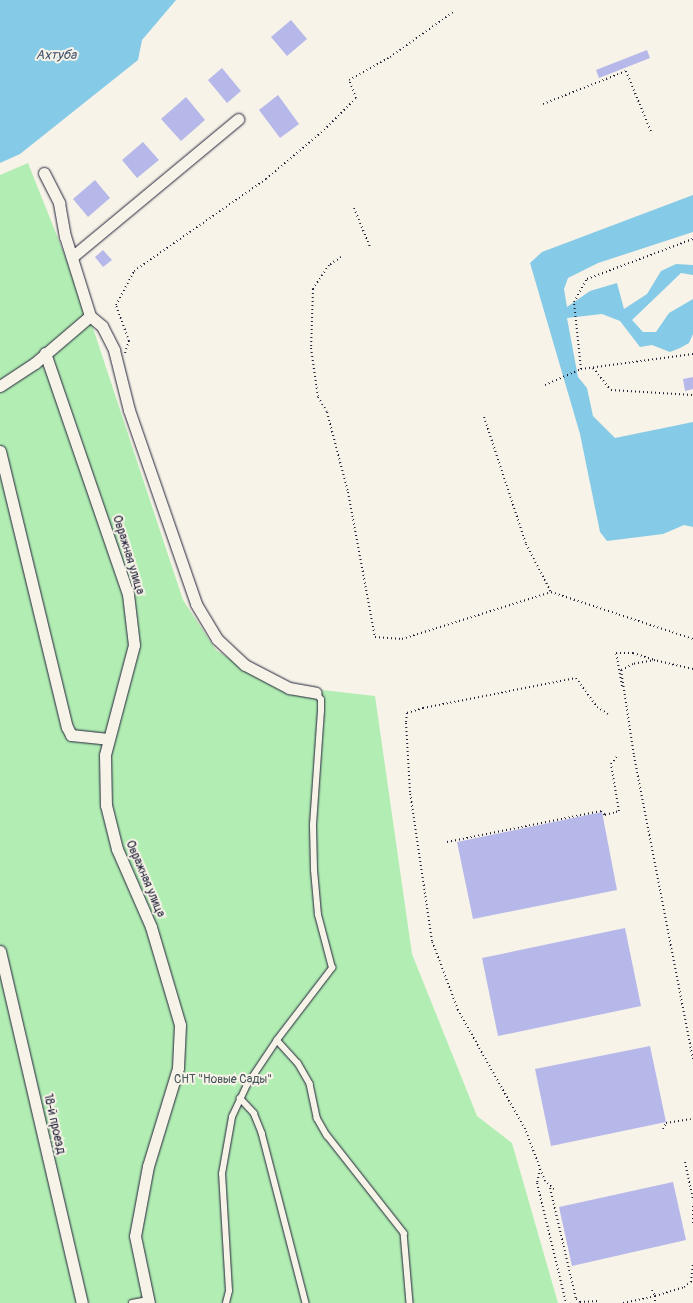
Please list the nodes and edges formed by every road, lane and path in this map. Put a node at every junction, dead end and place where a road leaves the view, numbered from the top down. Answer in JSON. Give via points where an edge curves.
{"nodes":[{"id":1,"x":453,"y":12,"type":"dead end"},
{"id":2,"x":543,"y":104,"type":"dead end"},
{"id":3,"x":238,"y":119,"type":"dead end"},
{"id":4,"x":652,"y":134,"type":"dead end"},
{"id":5,"x":44,"y":173,"type":"dead end"},
{"id":6,"x":354,"y":208,"type":"dead end"},
{"id":7,"x":693,"y":239,"type":"edge"},
{"id":8,"x":370,"y":247,"type":"dead end"},
{"id":9,"x":72,"y":257,"type":"junction"},
{"id":10,"x":341,"y":257,"type":"dead end"},
{"id":11,"x":90,"y":316,"type":"junction"},
{"id":12,"x":45,"y":353,"type":"junction"},
{"id":13,"x":692,"y":354,"type":"edge"},
{"id":14,"x":118,"y":361,"type":"junction"},
{"id":15,"x":593,"y":367,"type":"junction"},
{"id":16,"x":581,"y":369,"type":"junction"},
{"id":17,"x":545,"y":385,"type":"dead end"},
{"id":18,"x":0,"y":386,"type":"edge"},
{"id":19,"x":693,"y":395,"type":"edge"},
{"id":20,"x":484,"y":417,"type":"dead end"},
{"id":21,"x":0,"y":451,"type":"edge"},
{"id":22,"x":551,"y":592,"type":"junction"},
{"id":23,"x":693,"y":639,"type":"edge"},
{"id":24,"x":655,"y":660,"type":"junction"},
{"id":25,"x":693,"y":670,"type":"edge"},
{"id":26,"x":622,"y":687,"type":"junction"},
{"id":27,"x":316,"y":693,"type":"joint"},
{"id":28,"x":608,"y":714,"type":"dead end"},
{"id":29,"x":108,"y":739,"type":"junction"},
{"id":30,"x":618,"y":755,"type":"dead end"},
{"id":31,"x":447,"y":842,"type":"dead end"},
{"id":32,"x":0,"y":951,"type":"edge"},
{"id":33,"x":277,"y":1040,"type":"junction"},
{"id":34,"x":693,"y":1059,"type":"edge"},
{"id":35,"x":240,"y":1098,"type":"junction"},
{"id":36,"x":691,"y":1118,"type":"dead end"},
{"id":37,"x":663,"y":1129,"type":"dead end"},
{"id":38,"x":685,"y":1162,"type":"dead end"},
{"id":39,"x":540,"y":1168,"type":"junction"},
{"id":40,"x":550,"y":1188,"type":"junction"},
{"id":41,"x":554,"y":1189,"type":"dead end"},
{"id":42,"x":693,"y":1200,"type":"edge"},
{"id":43,"x":693,"y":1206,"type":"edge"},
{"id":44,"x":693,"y":1226,"type":"edge"},
{"id":45,"x":693,"y":1263,"type":"edge"},
{"id":46,"x":652,"y":1290,"type":"dead end"},
{"id":47,"x":655,"y":1296,"type":"junction"},
{"id":48,"x":599,"y":1301,"type":"dead end"},
{"id":49,"x":149,"y":1302,"type":"edge"},
{"id":50,"x":82,"y":1303,"type":"edge"},
{"id":51,"x":132,"y":1303,"type":"edge"},
{"id":52,"x":226,"y":1303,"type":"edge"},
{"id":53,"x":306,"y":1303,"type":"edge"},
{"id":54,"x":410,"y":1303,"type":"edge"},
{"id":55,"x":566,"y":1303,"type":"edge"},
{"id":56,"x":623,"y":1303,"type":"edge"},
{"id":57,"x":655,"y":1303,"type":"edge"}],
"edges":[{"from":1,"to":14,"type":"path","via":[[390,58],[350,80],[356,98],[319,135],[217,215],[180,237],[134,271],[116,304],[129,341],[127,350]]},
{"from":2,"to":4,"type":"path","via":[[626,71]]},
{"from":3,"to":9,"type":"street"},
{"from":5,"to":9,"type":"street","via":[[59,203]]},
{"from":6,"to":8,"type":"path"},
{"from":7,"to":16,"type":"path","via":[[587,279],[574,302]]},
{"from":9,"to":11,"type":"street"},
{"from":10,"to":22,"type":"path","via":[[328,265],[313,289],[311,348],[318,397],[327,412],[348,492],[375,637],[402,639]]},
{"from":11,"to":12,"type":"street"},
{"from":11,"to":14,"type":"street","via":[[102,326]]},
{"from":12,"to":18,"type":"street"},
{"from":12,"to":29,"type":"street","name":"Овражная улица","via":[[128,594],[134,645]]},
{"from":13,"to":15,"type":"path"},
{"from":14,"to":27,"type":"street","via":[[129,410],[196,604],[217,639],[239,661],[275,683]]},
{"from":15,"to":16,"type":"path"},
{"from":15,"to":19,"type":"path","via":[[611,390]]},
{"from":16,"to":17,"type":"path"},
{"from":20,"to":22,"type":"path","via":[[526,544]]},
{"from":21,"to":29,"type":"street","via":[[67,727],[71,735]]},
{"from":22,"to":23,"type":"path"},
{"from":24,"to":25,"type":"path"},
{"from":24,"to":26,"type":"path","via":[[624,666],[621,670]]},
{"from":24,"to":26,"type":"path","via":[[634,653],[616,653],[617,672]]},
{"from":26,"to":34,"type":"path"},
{"from":27,"to":33,"type":"lane","via":[[321,700],[321,711],[313,825],[314,870],[318,915],[332,968]]},
{"from":28,"to":39,"type":"path","via":[[597,707],[576,678],[423,708],[406,716],[410,792],[432,941],[458,1010],[525,1129]]},
{"from":29,"to":49,"type":"street","name":"Овражная улица","via":[[106,805],[113,834],[151,927],[180,1026],[178,1068],[148,1166],[135,1236]]},
{"from":30,"to":31,"type":"path","via":[[611,764],[619,811],[605,815],[601,811]]},
{"from":32,"to":50,"type":"street","name":"18-й проезд"},
{"from":33,"to":35,"type":"lane"},
{"from":33,"to":54,"type":"lane","via":[[298,1063],[310,1084],[317,1118],[327,1135],[404,1233]]},
{"from":35,"to":52,"type":"lane","via":[[225,1142],[222,1174],[229,1292]]},
{"from":35,"to":53,"type":"lane","via":[[254,1113],[262,1133]]},
{"from":36,"to":37,"type":"path","via":[[666,1124]]},
{"from":38,"to":42,"type":"path"},
{"from":39,"to":40,"type":"path"},
{"from":39,"to":55,"type":"path","via":[[537,1183]]},
{"from":40,"to":41,"type":"path"},
{"from":40,"to":48,"type":"path","via":[[576,1299]]},
{"from":43,"to":44,"type":"path"},
{"from":45,"to":47,"type":"path","via":[[691,1282]]},
{"from":46,"to":47,"type":"path"},
{"from":47,"to":56,"type":"path"},
{"from":47,"to":57,"type":"path"},
{"from":49,"to":51,"type":"lane"}]}
